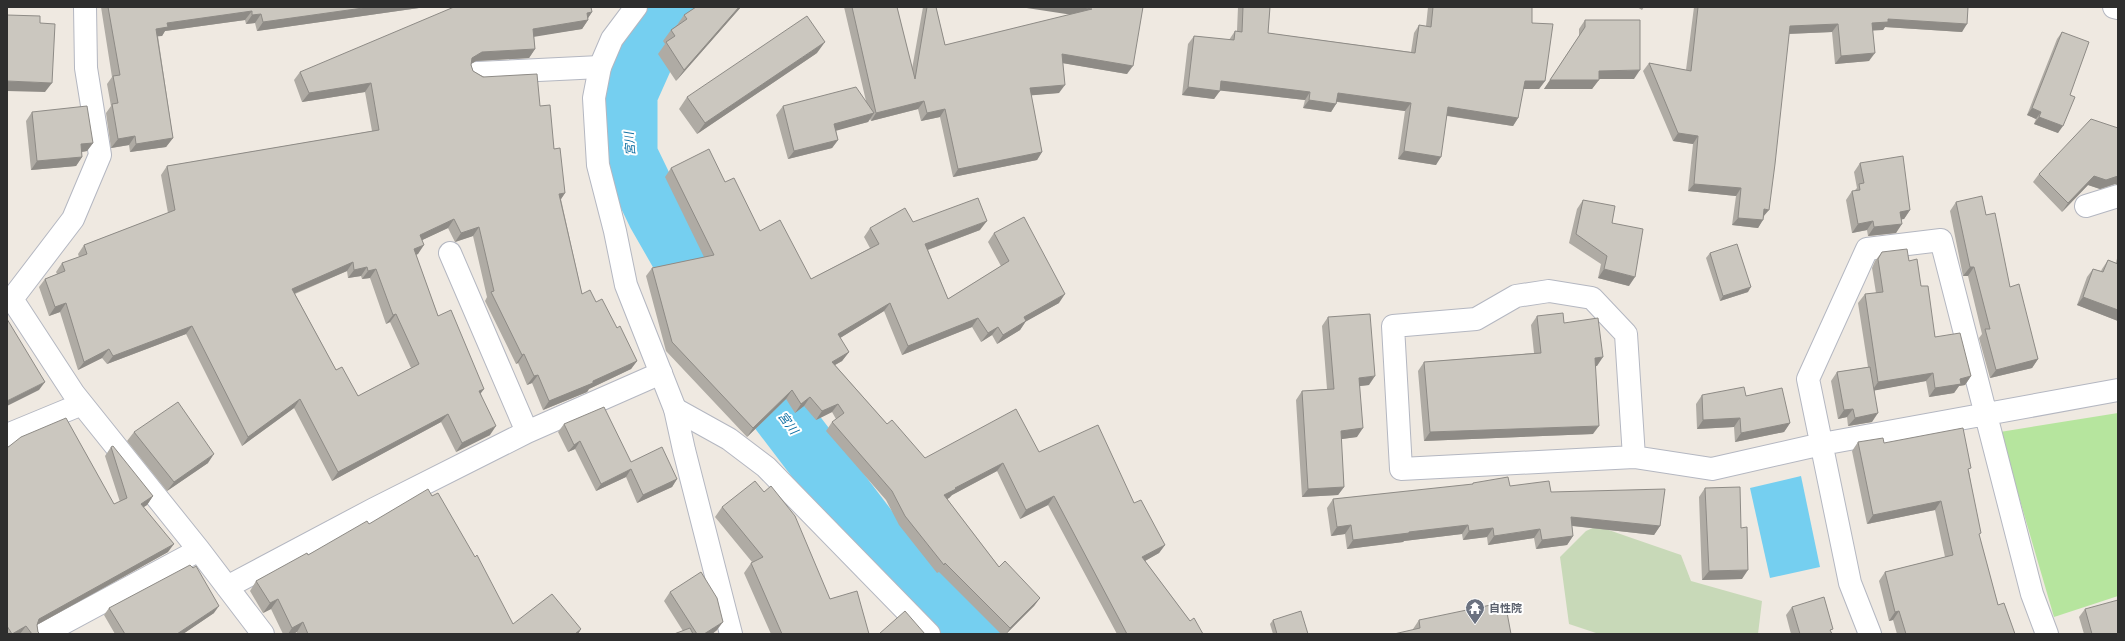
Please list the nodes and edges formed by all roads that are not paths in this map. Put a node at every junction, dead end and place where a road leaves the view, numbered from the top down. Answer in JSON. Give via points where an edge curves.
{"nodes":[{"id":1,"x":85,"y":7,"type":"edge"},
{"id":2,"x":636,"y":7,"type":"edge"},
{"id":3,"x":2114,"y":7,"type":"edge"},
{"id":4,"x":2118,"y":8,"type":"edge"},
{"id":5,"x":600,"y":67,"type":"junction"},
{"id":6,"x":478,"y":73,"type":"edge"},
{"id":7,"x":2118,"y":196,"type":"edge"},
{"id":8,"x":2086,"y":206,"type":"dead end"},
{"id":9,"x":450,"y":253,"type":"dead end"},
{"id":10,"x":10,"y":301,"type":"edge"},
{"id":11,"x":661,"y":373,"type":"junction"},
{"id":12,"x":2118,"y":390,"type":"edge"},
{"id":13,"x":82,"y":404,"type":"junction"},
{"id":14,"x":675,"y":409,"type":"junction"},
{"id":15,"x":1984,"y":415,"type":"junction"},
{"id":16,"x":526,"y":432,"type":"junction"},
{"id":17,"x":7,"y":435,"type":"edge"},
{"id":18,"x":1822,"y":444,"type":"junction"},
{"id":19,"x":1634,"y":457,"type":"junction"},
{"id":20,"x":199,"y":550,"type":"junction"},
{"id":21,"x":227,"y":587,"type":"junction"},
{"id":22,"x":43,"y":634,"type":"edge"},
{"id":23,"x":262,"y":634,"type":"edge"},
{"id":24,"x":731,"y":634,"type":"edge"},
{"id":25,"x":929,"y":634,"type":"edge"},
{"id":26,"x":1870,"y":634,"type":"edge"},
{"id":27,"x":2047,"y":634,"type":"edge"}],
"edges":[{"from":1,"to":10,"type":"street","via":[[86,68],[100,155],[73,219]]},
{"from":2,"to":5,"type":"street","via":[[612,39]]},
{"from":3,"to":4,"type":"street"},
{"from":5,"to":6,"type":"street"},
{"from":5,"to":11,"type":"street","via":[[594,98],[598,165],[626,285]]},
{"from":7,"to":8,"type":"street"},
{"from":9,"to":16,"type":"street"},
{"from":10,"to":13,"type":"street"},
{"from":11,"to":14,"type":"street"},
{"from":11,"to":16,"type":"street"},
{"from":12,"to":15,"type":"street"},
{"from":13,"to":17,"type":"street"},
{"from":13,"to":20,"type":"street"},
{"from":14,"to":24,"type":"street"},
{"from":14,"to":25,"type":"street","via":[[729,439],[766,467]]},
{"from":15,"to":18,"type":"street"},
{"from":15,"to":18,"type":"street","via":[[1941,240],[1867,249],[1808,379]]},
{"from":15,"to":27,"type":"street","via":[[2032,594]]},
{"from":16,"to":21,"type":"street"},
{"from":18,"to":19,"type":"street","via":[[1712,469]]},
{"from":18,"to":26,"type":"street","via":[[1850,583]]},
{"from":19,"to":19,"type":"street","via":[[1401,469],[1393,326],[1476,319],[1516,296],[1549,291],[1592,298],[1626,334]]},
{"from":20,"to":21,"type":"street"},
{"from":20,"to":22,"type":"street"},
{"from":21,"to":23,"type":"street"}]}
